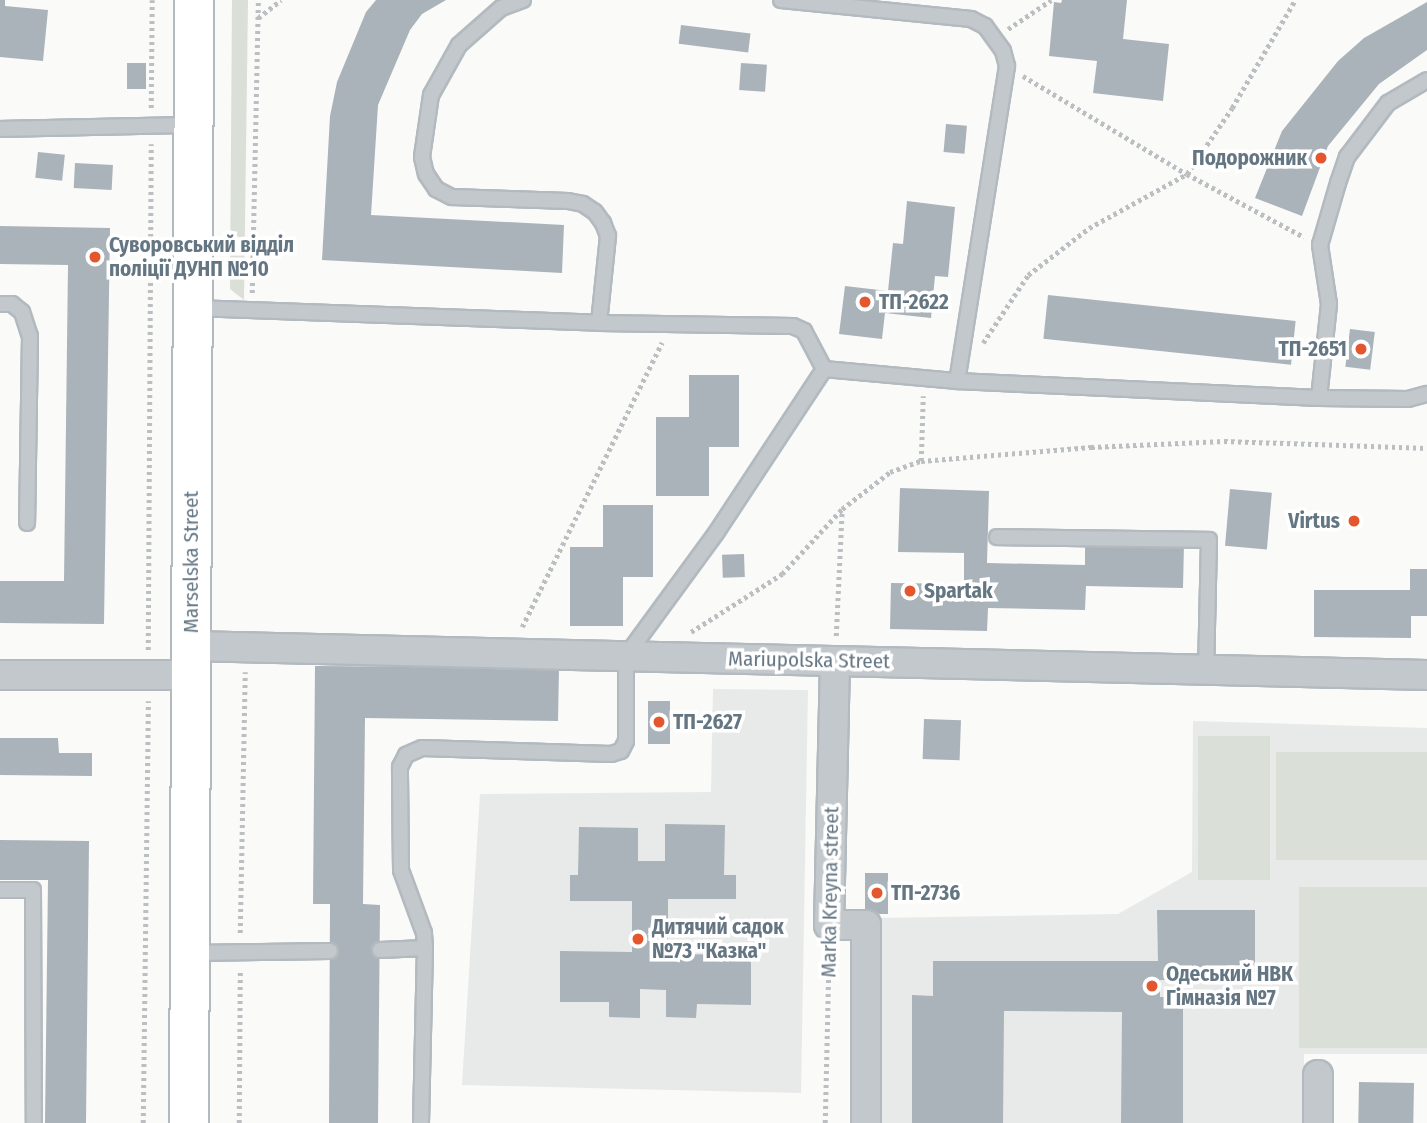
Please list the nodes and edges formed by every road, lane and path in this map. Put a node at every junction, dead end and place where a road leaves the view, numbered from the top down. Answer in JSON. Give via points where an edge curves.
{"nodes":[{"id":1,"x":152,"y":0,"type":"edge"},
{"id":2,"x":194,"y":0,"type":"edge"},
{"id":3,"x":258,"y":0,"type":"edge"},
{"id":4,"x":281,"y":0,"type":"edge"},
{"id":5,"x":523,"y":0,"type":"edge"},
{"id":6,"x":781,"y":0,"type":"edge"},
{"id":7,"x":1051,"y":0,"type":"edge"},
{"id":8,"x":1295,"y":0,"type":"edge"},
{"id":9,"x":258,"y":19,"type":"junction"},
{"id":10,"x":996,"y":38,"type":"junction"},
{"id":11,"x":1007,"y":66,"type":"junction"},
{"id":12,"x":1427,"y":80,"type":"edge"},
{"id":13,"x":193,"y":125,"type":"junction"},
{"id":14,"x":151,"y":126,"type":"junction"},
{"id":15,"x":0,"y":129,"type":"edge"},
{"id":16,"x":1187,"y":174,"type":"junction"},
{"id":17,"x":1320,"y":245,"type":"junction"},
{"id":18,"x":0,"y":304,"type":"edge"},
{"id":19,"x":192,"y":308,"type":"junction"},
{"id":20,"x":251,"y":311,"type":"junction"},
{"id":21,"x":599,"y":323,"type":"junction"},
{"id":22,"x":671,"y":325,"type":"junction"},
{"id":23,"x":824,"y":369,"type":"junction"},
{"id":24,"x":924,"y":378,"type":"junction"},
{"id":25,"x":957,"y":381,"type":"junction"},
{"id":26,"x":1427,"y":394,"type":"edge"},
{"id":27,"x":1319,"y":398,"type":"junction"},
{"id":28,"x":1427,"y":448,"type":"edge"},
{"id":29,"x":921,"y":461,"type":"junction"},
{"id":30,"x":842,"y":509,"type":"junction"},
{"id":31,"x":27,"y":523,"type":"dead end"},
{"id":32,"x":997,"y":537,"type":"dead end"},
{"id":33,"x":245,"y":647,"type":"junction"},
{"id":34,"x":509,"y":653,"type":"junction"},
{"id":35,"x":639,"y":656,"type":"junction"},
{"id":36,"x":191,"y":660,"type":"junction"},
{"id":37,"x":835,"y":661,"type":"junction"},
{"id":38,"x":1206,"y":670,"type":"junction"},
{"id":39,"x":0,"y":674,"type":"edge"},
{"id":40,"x":148,"y":675,"type":"junction"},
{"id":41,"x":1427,"y":675,"type":"edge"},
{"id":42,"x":0,"y":890,"type":"edge"},
{"id":43,"x":829,"y":925,"type":"junction"},
{"id":44,"x":425,"y":948,"type":"junction"},
{"id":45,"x":380,"y":950,"type":"dead end"},
{"id":46,"x":330,"y":951,"type":"dead end"},
{"id":47,"x":190,"y":953,"type":"junction"},
{"id":48,"x":240,"y":953,"type":"junction"},
{"id":49,"x":1318,"y":1075,"type":"dead end"},
{"id":50,"x":34,"y":1123,"type":"edge"},
{"id":51,"x":143,"y":1123,"type":"edge"},
{"id":52,"x":189,"y":1123,"type":"edge"},
{"id":53,"x":239,"y":1123,"type":"edge"},
{"id":54,"x":421,"y":1123,"type":"edge"},
{"id":55,"x":825,"y":1123,"type":"edge"},
{"id":56,"x":866,"y":1123,"type":"edge"},
{"id":57,"x":1318,"y":1123,"type":"edge"}],
"edges":[{"from":1,"to":14,"type":"path"},
{"from":2,"to":13,"type":"street","name":"Marselska Street"},
{"from":3,"to":9,"type":"path"},
{"from":4,"to":9,"type":"path"},
{"from":5,"to":21,"type":"lane","via":[[501,8],[460,45],[431,95],[422,157],[436,189],[452,197],[568,201],[595,212],[608,236]]},
{"from":6,"to":10,"type":"lane","via":[[971,19]]},
{"from":7,"to":10,"type":"path"},
{"from":8,"to":16,"type":"path"},
{"from":9,"to":20,"type":"path"},
{"from":10,"to":11,"type":"lane"},
{"from":11,"to":16,"type":"path"},
{"from":11,"to":25,"type":"lane"},
{"from":12,"to":17,"type":"lane","via":[[1388,103],[1347,157]]},
{"from":13,"to":14,"type":"lane"},
{"from":13,"to":19,"type":"street","name":"Marselska Street"},
{"from":14,"to":15,"type":"lane"},
{"from":14,"to":40,"type":"path"},
{"from":16,"to":17,"type":"path"},
{"from":16,"to":25,"type":"path","via":[[1089,228],[1028,275]]},
{"from":17,"to":27,"type":"lane","via":[[1329,304]]},
{"from":18,"to":31,"type":"lane","via":[[12,304],[22,312],[30,336]]},
{"from":19,"to":20,"type":"lane"},
{"from":19,"to":36,"type":"street","name":"Marselska Street"},
{"from":20,"to":21,"type":"lane"},
{"from":21,"to":22,"type":"lane"},
{"from":22,"to":23,"type":"lane","via":[[793,326],[804,331]]},
{"from":22,"to":34,"type":"path"},
{"from":23,"to":24,"type":"lane"},
{"from":23,"to":35,"type":"lane"},
{"from":24,"to":25,"type":"lane"},
{"from":24,"to":29,"type":"path"},
{"from":25,"to":27,"type":"lane"},
{"from":26,"to":27,"type":"lane","via":[[1408,399]]},
{"from":28,"to":29,"type":"path","via":[[1224,442]]},
{"from":29,"to":30,"type":"path","via":[[890,472]]},
{"from":30,"to":35,"type":"path","via":[[782,574]]},
{"from":30,"to":37,"type":"path"},
{"from":32,"to":38,"type":"lane","via":[[1209,540]]},
{"from":33,"to":34,"type":"street","name":"Mariupolska Street"},
{"from":33,"to":36,"type":"street","name":"Mariupolska Street"},
{"from":33,"to":48,"type":"path"},
{"from":34,"to":35,"type":"street","name":"Mariupolska Street"},
{"from":35,"to":37,"type":"street","name":"Mariupolska Street"},
{"from":35,"to":44,"type":"lane","via":[[621,751],[422,748],[407,755],[400,767],[401,870]]},
{"from":36,"to":40,"type":"street","name":"Mariupolska Street"},
{"from":36,"to":47,"type":"street","name":"Marselska Street"},
{"from":37,"to":38,"type":"street","name":"Mariupolska Street"},
{"from":37,"to":43,"type":"street","name":"Marka Kreyna street"},
{"from":38,"to":41,"type":"street","name":"Mariupolska Street"},
{"from":39,"to":40,"type":"street","name":"Mariupolska Street"},
{"from":40,"to":51,"type":"path"},
{"from":42,"to":50,"type":"lane","via":[[33,890]]},
{"from":43,"to":55,"type":"path","name":"Marka Kreyna street"},
{"from":43,"to":56,"type":"street","via":[[866,925]]},
{"from":44,"to":45,"type":"lane"},
{"from":44,"to":54,"type":"lane"},
{"from":46,"to":48,"type":"lane"},
{"from":47,"to":48,"type":"lane"},
{"from":47,"to":52,"type":"street","name":"Marselska Street"},
{"from":48,"to":53,"type":"path"},
{"from":49,"to":57,"type":"street"}]}
